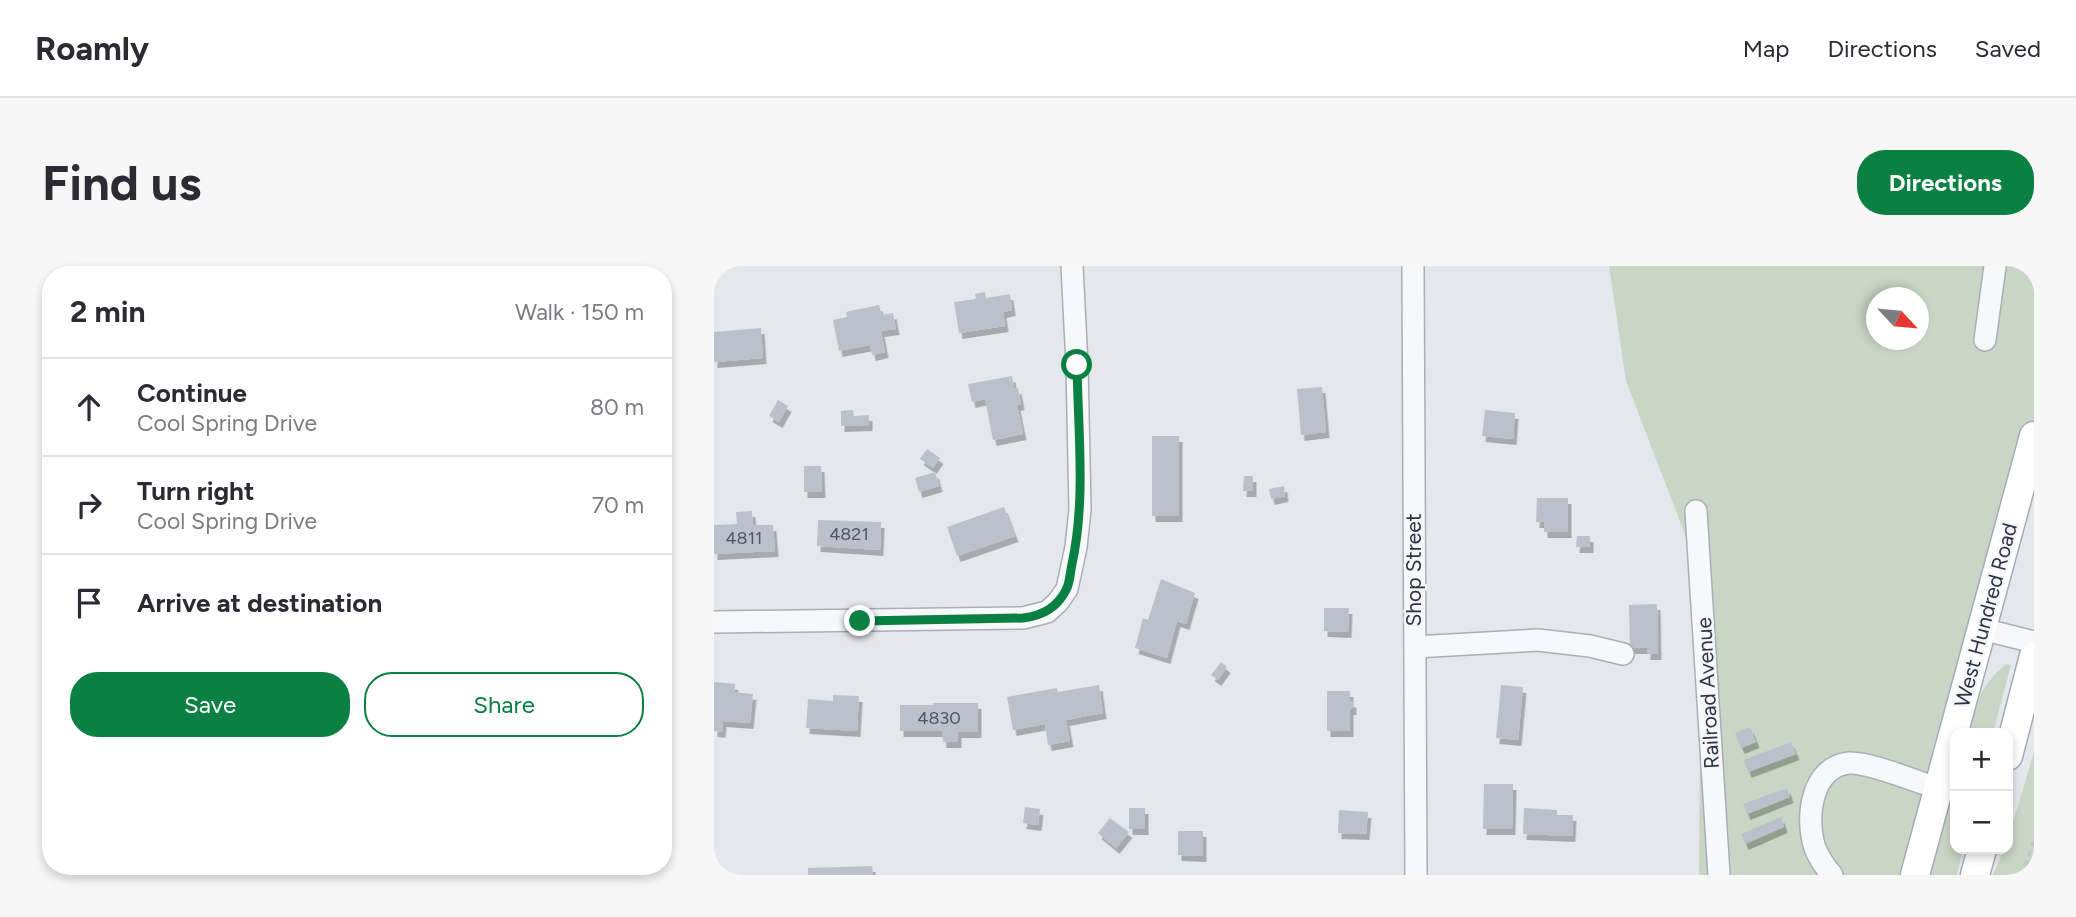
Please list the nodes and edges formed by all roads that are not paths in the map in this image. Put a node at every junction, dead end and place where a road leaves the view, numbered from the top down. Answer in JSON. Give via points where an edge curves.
{"nodes":[{"id":1,"x":1072,"y":266,"type":"edge"},
{"id":2,"x":1413,"y":266,"type":"edge"},
{"id":3,"x":1995,"y":266,"type":"edge"},
{"id":4,"x":1985,"y":340,"type":"dead end"},
{"id":5,"x":2034,"y":436,"type":"edge"},
{"id":6,"x":1696,"y":510,"type":"dead end"},
{"id":7,"x":714,"y":622,"type":"edge"},
{"id":8,"x":1982,"y":629,"type":"junction"},
{"id":9,"x":2034,"y":642,"type":"edge"},
{"id":10,"x":1415,"y":647,"type":"junction"},
{"id":11,"x":1623,"y":654,"type":"dead end"},
{"id":12,"x":2034,"y":656,"type":"edge"},
{"id":13,"x":2013,"y":737,"type":"edge"},
{"id":14,"x":1939,"y":789,"type":"junction"},
{"id":15,"x":1981,"y":854,"type":"edge"},
{"id":16,"x":1416,"y":875,"type":"edge"},
{"id":17,"x":1719,"y":875,"type":"edge"},
{"id":18,"x":1832,"y":875,"type":"edge"},
{"id":19,"x":1915,"y":875,"type":"edge"},
{"id":20,"x":1975,"y":875,"type":"edge"}],
"edges":[{"from":1,"to":7,"type":"street","via":[[1080,510],[1067,589],[1058,602],[1046,612],[1023,618]]},
{"from":2,"to":10,"type":"street","name":"Shop Street"},
{"from":3,"to":4,"type":"street"},
{"from":5,"to":8,"type":"main road","name":"West Hundred Road"},
{"from":6,"to":17,"type":"street","name":"Railroad Avenue"},
{"from":8,"to":9,"type":"street"},
{"from":8,"to":14,"type":"main road","name":"West Hundred Road"},
{"from":10,"to":11,"type":"street","via":[[1538,640]]},
{"from":10,"to":16,"type":"street","name":"Shop Street"},
{"from":12,"to":13,"type":"main road"},
{"from":14,"to":18,"type":"street","via":[[1850,763],[1824,775],[1813,801],[1811,830],[1815,849]]},
{"from":14,"to":19,"type":"main road","name":"West Hundred Road"},
{"from":15,"to":20,"type":"main road"}]}
